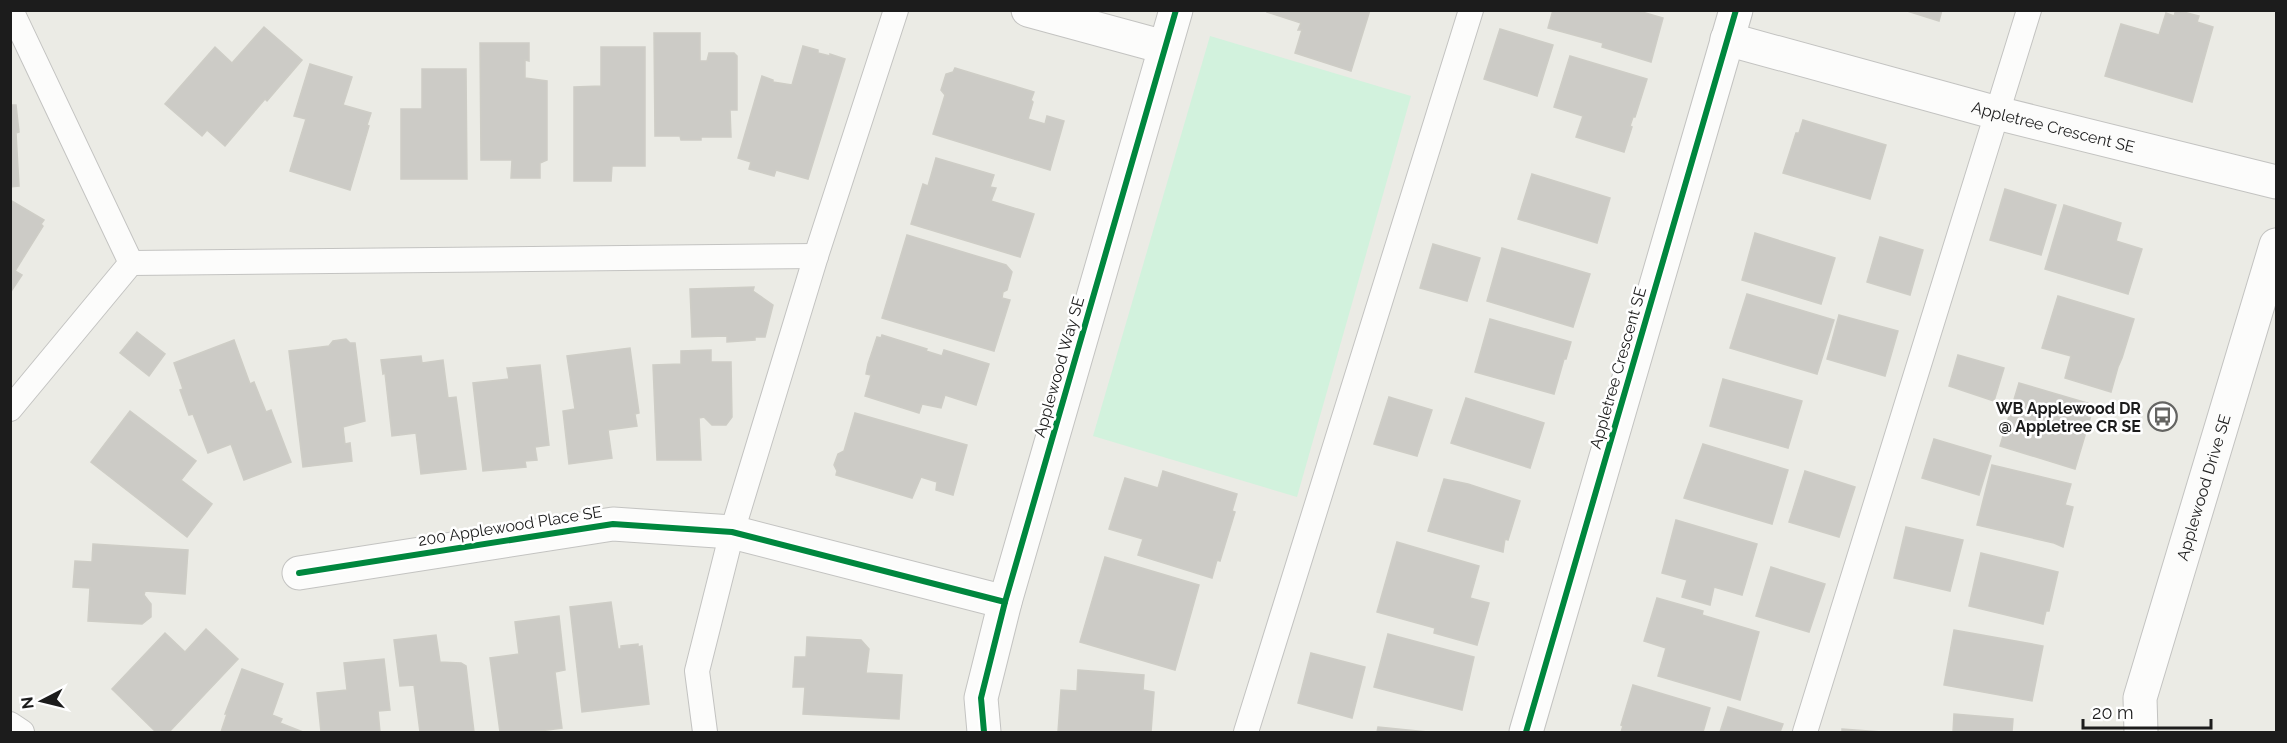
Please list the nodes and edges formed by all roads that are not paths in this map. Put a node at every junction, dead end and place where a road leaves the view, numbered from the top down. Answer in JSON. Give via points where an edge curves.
{"nodes":[{"id":1,"x":11,"y":10,"type":"edge"},
{"id":2,"x":896,"y":10,"type":"edge"},
{"id":3,"x":1028,"y":10,"type":"edge"},
{"id":4,"x":1176,"y":10,"type":"edge"},
{"id":5,"x":1471,"y":10,"type":"edge"},
{"id":6,"x":2029,"y":10,"type":"edge"},
{"id":7,"x":1732,"y":25,"type":"edge"},
{"id":8,"x":1164,"y":47,"type":"junction"},
{"id":9,"x":1997,"y":113,"type":"junction"},
{"id":10,"x":2277,"y":182,"type":"edge"},
{"id":11,"x":2277,"y":246,"type":"edge"},
{"id":12,"x":816,"y":256,"type":"junction"},
{"id":13,"x":131,"y":263,"type":"junction"},
{"id":14,"x":10,"y":409,"type":"edge"},
{"id":15,"x":732,"y":532,"type":"junction"},
{"id":16,"x":299,"y":573,"type":"dead end"},
{"id":17,"x":1005,"y":602,"type":"junction"},
{"id":18,"x":10,"y":724,"type":"edge"},
{"id":19,"x":22,"y":732,"type":"edge"},
{"id":20,"x":705,"y":732,"type":"edge"},
{"id":21,"x":984,"y":732,"type":"edge"},
{"id":22,"x":1246,"y":732,"type":"edge"},
{"id":23,"x":1526,"y":732,"type":"edge"},
{"id":24,"x":1805,"y":732,"type":"edge"},
{"id":25,"x":2141,"y":732,"type":"edge"}],
"edges":[{"from":1,"to":13,"type":"lane"},
{"from":2,"to":12,"type":"lane"},
{"from":3,"to":8,"type":"street"},
{"from":4,"to":8,"type":"street","name":"Applewood Way SE"},
{"from":5,"to":22,"type":"lane"},
{"from":6,"to":9,"type":"lane"},
{"from":7,"to":9,"type":"street","name":"Appletree Crescent SE"},
{"from":7,"to":23,"type":"street","name":"Appletree Crescent SE"},
{"from":8,"to":17,"type":"street","name":"Applewood Way SE"},
{"from":9,"to":10,"type":"street","name":"Appletree Crescent SE"},
{"from":9,"to":24,"type":"lane"},
{"from":11,"to":25,"type":"street","name":"Applewood Drive SE","via":[[2140,698]]},
{"from":12,"to":13,"type":"lane"},
{"from":12,"to":15,"type":"lane"},
{"from":13,"to":14,"type":"lane"},
{"from":15,"to":16,"type":"street","name":"200 Applewood Place SE","via":[[613,524]]},
{"from":15,"to":17,"type":"street","name":"200 Applewood Place SE"},
{"from":15,"to":20,"type":"lane","via":[[697,671]]},
{"from":17,"to":21,"type":"street","name":"Applewood Way SE","via":[[981,698]]},
{"from":18,"to":19,"type":"lane"}]}
